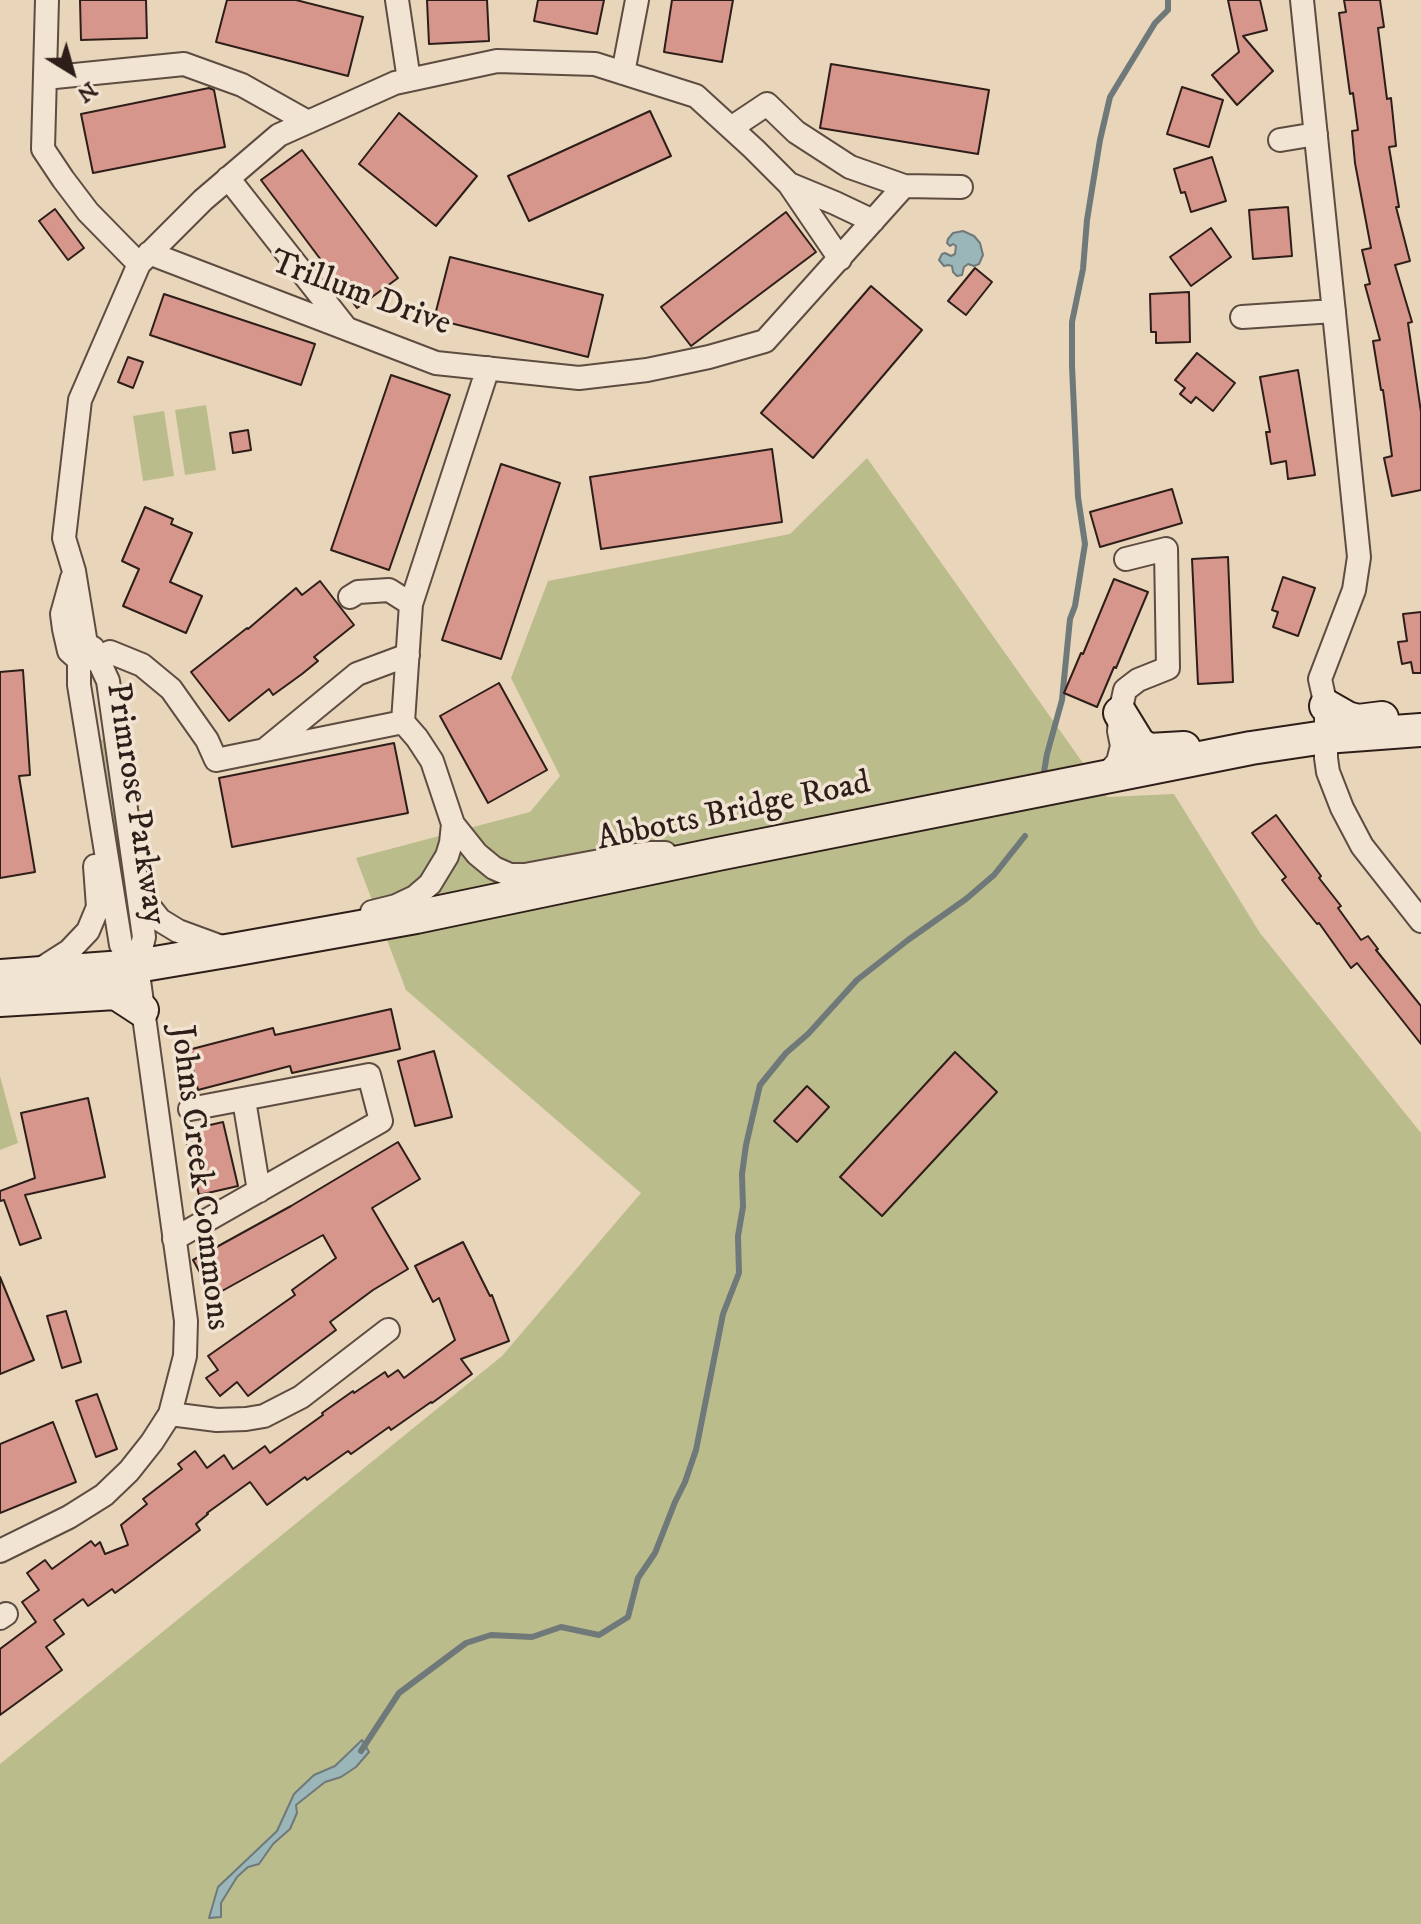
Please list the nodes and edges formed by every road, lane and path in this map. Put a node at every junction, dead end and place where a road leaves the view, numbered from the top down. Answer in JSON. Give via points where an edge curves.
{"nodes":[{"id":1,"x":47,"y":0,"type":"edge"},
{"id":2,"x":397,"y":0,"type":"edge"},
{"id":3,"x":637,"y":0,"type":"edge"},
{"id":4,"x":1302,"y":0,"type":"edge"},
{"id":5,"x":623,"y":73,"type":"junction"},
{"id":6,"x":45,"y":78,"type":"junction"},
{"id":7,"x":409,"y":80,"type":"junction"},
{"id":8,"x":308,"y":122,"type":"junction"},
{"id":9,"x":731,"y":128,"type":"junction"},
{"id":10,"x":1316,"y":134,"type":"junction"},
{"id":11,"x":1280,"y":140,"type":"dead end"},
{"id":12,"x":228,"y":178,"type":"junction"},
{"id":13,"x":789,"y":184,"type":"junction"},
{"id":14,"x":904,"y":186,"type":"junction"},
{"id":15,"x":961,"y":187,"type":"dead end"},
{"id":16,"x":873,"y":221,"type":"junction"},
{"id":17,"x":144,"y":258,"type":"junction"},
{"id":18,"x":840,"y":259,"type":"junction"},
{"id":19,"x":1334,"y":311,"type":"junction"},
{"id":20,"x":1242,"y":317,"type":"dead end"},
{"id":21,"x":346,"y":328,"type":"junction"},
{"id":22,"x":488,"y":368,"type":"junction"},
{"id":23,"x":1126,"y":559,"type":"dead end"},
{"id":24,"x":74,"y":571,"type":"junction"},
{"id":25,"x":350,"y":597,"type":"dead end"},
{"id":26,"x":411,"y":604,"type":"junction"},
{"id":27,"x":90,"y":655,"type":"junction"},
{"id":28,"x":408,"y":655,"type":"junction"},
{"id":29,"x":1120,"y":713,"type":"junction"},
{"id":30,"x":1421,"y":713,"type":"edge"},
{"id":31,"x":1326,"y":721,"type":"junction"},
{"id":32,"x":403,"y":722,"type":"junction"},
{"id":33,"x":114,"y":725,"type":"junction"},
{"id":34,"x":86,"y":730,"type":"junction"},
{"id":35,"x":1421,"y":730,"type":"edge"},
{"id":36,"x":1251,"y":748,"type":"junction"},
{"id":37,"x":265,"y":750,"type":"junction"},
{"id":38,"x":1118,"y":774,"type":"junction"},
{"id":39,"x":101,"y":821,"type":"junction"},
{"id":40,"x":453,"y":824,"type":"junction"},
{"id":41,"x":718,"y":854,"type":"junction"},
{"id":42,"x":135,"y":879,"type":"junction"},
{"id":43,"x":1421,"y":921,"type":"edge"},
{"id":44,"x":315,"y":936,"type":"junction"},
{"id":45,"x":232,"y":950,"type":"junction"},
{"id":46,"x":137,"y":966,"type":"junction"},
{"id":47,"x":34,"y":973,"type":"junction"},
{"id":48,"x":0,"y":976,"type":"edge"},
{"id":49,"x":0,"y":1000,"type":"edge"},
{"id":50,"x":142,"y":1010,"type":"junction"},
{"id":51,"x":244,"y":1100,"type":"junction"},
{"id":52,"x":190,"y":1109,"type":"dead end"},
{"id":53,"x":259,"y":1191,"type":"junction"},
{"id":54,"x":174,"y":1239,"type":"junction"},
{"id":55,"x":388,"y":1330,"type":"dead end"},
{"id":56,"x":170,"y":1414,"type":"junction"},
{"id":57,"x":0,"y":1551,"type":"edge"}],
"edges":[{"from":1,"to":6,"type":"street"},
{"from":2,"to":7,"type":"street"},
{"from":3,"to":5,"type":"street"},
{"from":4,"to":10,"type":"street"},
{"from":5,"to":7,"type":"street","name":"Primrose Parkway","via":[[595,64],[497,61]]},
{"from":5,"to":9,"type":"street","name":"Primrose Parkway","via":[[696,96]]},
{"from":6,"to":8,"type":"street","via":[[184,64],[242,85]]},
{"from":6,"to":17,"type":"street","via":[[43,149],[88,212]]},
{"from":7,"to":8,"type":"street","name":"Primrose Parkway"},
{"from":8,"to":12,"type":"street","name":"Primrose Parkway","via":[[279,135]]},
{"from":9,"to":13,"type":"street","name":"Primrose Parkway"},
{"from":9,"to":14,"type":"street","via":[[767,104],[796,132],[850,167]]},
{"from":10,"to":11,"type":"street"},
{"from":10,"to":19,"type":"street"},
{"from":12,"to":17,"type":"street","name":"Primrose Parkway"},
{"from":12,"to":21,"type":"street"},
{"from":13,"to":16,"type":"street","name":"Primrose Parkway"},
{"from":13,"to":18,"type":"street","name":"Primrose Parkway"},
{"from":14,"to":15,"type":"street"},
{"from":14,"to":16,"type":"street","name":"Trillum Drive"},
{"from":16,"to":18,"type":"street","name":"Trillum Drive"},
{"from":17,"to":21,"type":"street","name":"Trillum Drive"},
{"from":17,"to":24,"type":"street","name":"Primrose Parkway","via":[[80,400],[64,538]]},
{"from":18,"to":22,"type":"street","name":"Trillum Drive","via":[[765,341],[647,370],[579,378]]},
{"from":19,"to":20,"type":"street"},
{"from":19,"to":31,"type":"street","via":[[1359,557],[1354,590],[1320,679]]},
{"from":21,"to":22,"type":"street","name":"Trillum Drive","via":[[436,363]]},
{"from":22,"to":26,"type":"street"},
{"from":23,"to":29,"type":"street","via":[[1166,549],[1168,668],[1125,690]]},
{"from":24,"to":27,"type":"street","name":"Primrose Parkway","via":[[94,601],[98,640]]},
{"from":24,"to":27,"type":"street","name":"Primrose Parkway","via":[[62,614],[69,651]]},
{"from":25,"to":26,"type":"street","via":[[389,590]]},
{"from":26,"to":28,"type":"street"},
{"from":27,"to":33,"type":"street","name":"Primrose Parkway","via":[[108,681]]},
{"from":27,"to":34,"type":"street","name":"Primrose Parkway","via":[[79,685]]},
{"from":27,"to":37,"type":"street","via":[[110,652],[142,665],[171,689],[216,760]]},
{"from":28,"to":32,"type":"street"},
{"from":28,"to":37,"type":"street","via":[[357,674]]},
{"from":29,"to":36,"type":"main road","name":"Abbotts Bridge Road","via":[[1139,744],[1149,750],[1237,737],[1249,740]]},
{"from":29,"to":38,"type":"street"},
{"from":30,"to":31,"type":"main road"},
{"from":31,"to":35,"type":"main road","name":"Abbotts Bridge Road"},
{"from":31,"to":36,"type":"main road","name":"Abbotts Bridge Road"},
{"from":31,"to":43,"type":"street","via":[[1328,772],[1342,808],[1362,846]]},
{"from":32,"to":37,"type":"street"},
{"from":32,"to":40,"type":"street","via":[[432,761]]},
{"from":33,"to":34,"type":"street"},
{"from":33,"to":42,"type":"street","name":"Primrose Parkway"},
{"from":34,"to":39,"type":"street","name":"Primrose Parkway"},
{"from":36,"to":38,"type":"main road","name":"Abbotts Bridge Road"},
{"from":38,"to":41,"type":"main road","name":"Abbotts Bridge Road"},
{"from":39,"to":46,"type":"street","name":"Primrose Parkway","via":[[121,945]]},
{"from":39,"to":47,"type":"street","via":[[94,849],[98,907],[88,931],[69,951]]},
{"from":40,"to":41,"type":"street","via":[[477,854],[510,875],[651,853]]},
{"from":40,"to":44,"type":"street","via":[[439,871],[415,897]]},
{"from":41,"to":44,"type":"main road","name":"Abbotts Bridge Road"},
{"from":42,"to":45,"type":"street","name":"Abbotts Bridge Road","via":[[160,920]]},
{"from":42,"to":46,"type":"street","name":"Primrose Parkway","via":[[144,937]]},
{"from":44,"to":45,"type":"main road","name":"Abbotts Bridge Road"},
{"from":45,"to":46,"type":"main road","name":"Abbotts Bridge Road"},
{"from":46,"to":47,"type":"main road","name":"Abbotts Bridge Road"},
{"from":46,"to":50,"type":"street","name":"Johns Creek Commons"},
{"from":47,"to":48,"type":"main road","name":"Abbotts Bridge Road"},
{"from":49,"to":50,"type":"main road","via":[[116,993]]},
{"from":50,"to":54,"type":"street","name":"Johns Creek Commons"},
{"from":51,"to":52,"type":"street"},
{"from":51,"to":53,"type":"street"},
{"from":51,"to":53,"type":"street","via":[[369,1075],[381,1121]]},
{"from":53,"to":54,"type":"street"},
{"from":54,"to":56,"type":"street","name":"Johns Creek Commons","via":[[186,1321],[185,1356]]},
{"from":55,"to":56,"type":"street","via":[[301,1397],[264,1416],[217,1420]]},
{"from":56,"to":57,"type":"street","name":"Johns Creek Commons","via":[[129,1471],[104,1495]]}]}
